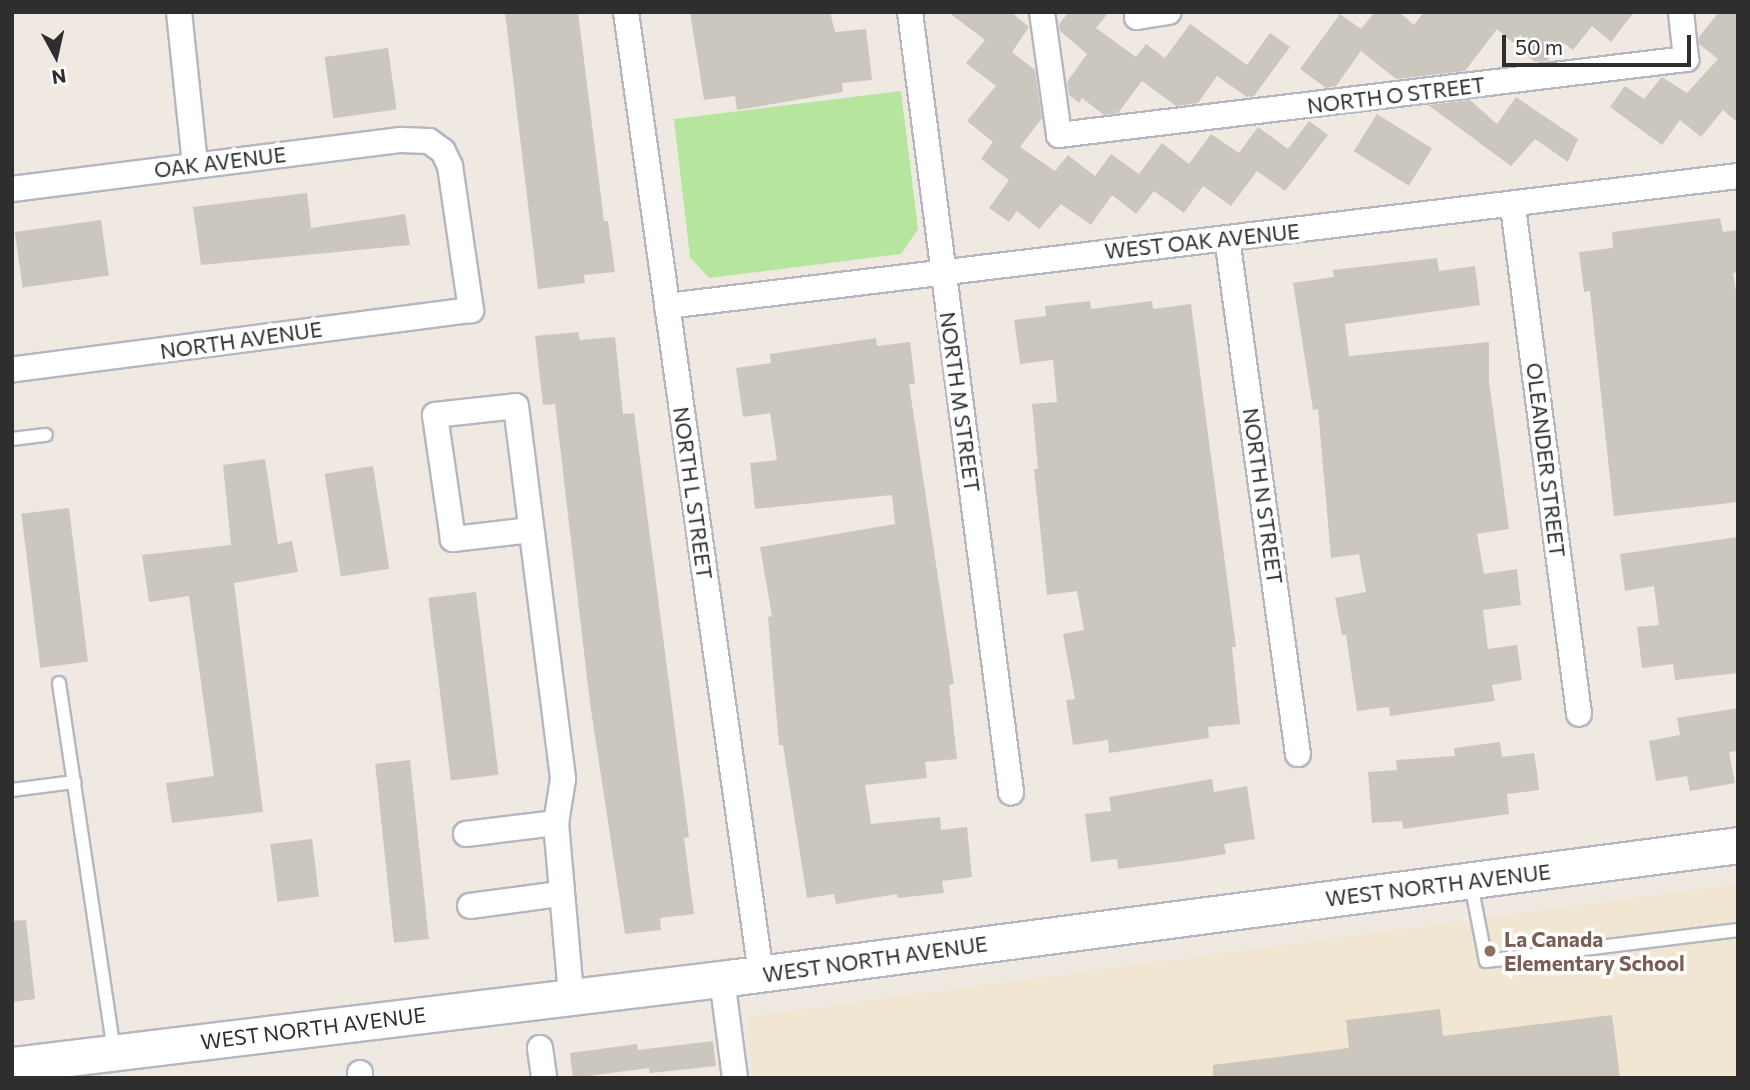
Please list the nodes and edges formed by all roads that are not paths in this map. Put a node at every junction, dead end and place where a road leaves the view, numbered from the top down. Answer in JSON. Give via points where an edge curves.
{"nodes":[{"id":1,"x":179,"y":12,"type":"edge"},
{"id":2,"x":626,"y":12,"type":"edge"},
{"id":3,"x":910,"y":12,"type":"edge"},
{"id":4,"x":1042,"y":12,"type":"edge"},
{"id":5,"x":1137,"y":12,"type":"edge"},
{"id":6,"x":1169,"y":12,"type":"edge"},
{"id":7,"x":1681,"y":12,"type":"edge"},
{"id":8,"x":195,"y":164,"type":"junction"},
{"id":9,"x":1738,"y":176,"type":"edge"},
{"id":10,"x":12,"y":189,"type":"edge"},
{"id":11,"x":1513,"y":206,"type":"junction"},
{"id":12,"x":1227,"y":238,"type":"junction"},
{"id":13,"x":942,"y":270,"type":"junction"},
{"id":14,"x":667,"y":306,"type":"junction"},
{"id":15,"x":471,"y":310,"type":"joint"},
{"id":16,"x":12,"y":370,"type":"edge"},
{"id":17,"x":46,"y":435,"type":"dead end"},
{"id":18,"x":12,"y":439,"type":"edge"},
{"id":19,"x":531,"y":530,"type":"junction"},
{"id":20,"x":60,"y":683,"type":"dead end"},
{"id":21,"x":1579,"y":713,"type":"dead end"},
{"id":22,"x":1298,"y":754,"type":"dead end"},
{"id":23,"x":74,"y":782,"type":"junction"},
{"id":24,"x":12,"y":790,"type":"edge"},
{"id":25,"x":1011,"y":792,"type":"dead end"},
{"id":26,"x":555,"y":823,"type":"junction"},
{"id":27,"x":466,"y":834,"type":"dead end"},
{"id":28,"x":1738,"y":845,"type":"edge"},
{"id":29,"x":1471,"y":880,"type":"junction"},
{"id":30,"x":559,"y":894,"type":"junction"},
{"id":31,"x":470,"y":906,"type":"dead end"},
{"id":32,"x":1738,"y":930,"type":"edge"},
{"id":33,"x":761,"y":974,"type":"junction"},
{"id":34,"x":722,"y":979,"type":"junction"},
{"id":35,"x":571,"y":996,"type":"junction"},
{"id":36,"x":540,"y":1048,"type":"dead end"},
{"id":37,"x":114,"y":1052,"type":"junction"},
{"id":38,"x":12,"y":1065,"type":"edge"},
{"id":39,"x":544,"y":1078,"type":"edge"},
{"id":40,"x":735,"y":1078,"type":"edge"}],
"edges":[{"from":1,"to":8,"type":"street"},
{"from":2,"to":14,"type":"street","name":"NORTH L STREET"},
{"from":3,"to":13,"type":"street","name":"NORTH M STREET"},
{"from":4,"to":7,"type":"street","name":"NORTH O STREET","via":[[1059,135],[1686,58]]},
{"from":5,"to":6,"type":"street","via":[[1137,17]]},
{"from":8,"to":10,"type":"street","name":"OAK AVENUE"},
{"from":8,"to":15,"type":"street","name":"OAK AVENUE","via":[[401,140],[429,141],[443,151],[450,166]]},
{"from":9,"to":11,"type":"street","name":"WEST OAK AVENUE"},
{"from":11,"to":12,"type":"street","name":"WEST OAK AVENUE"},
{"from":11,"to":21,"type":"street","name":"OLEANDER STREET"},
{"from":12,"to":13,"type":"street","name":"WEST OAK AVENUE"},
{"from":12,"to":22,"type":"street","name":"NORTH N STREET"},
{"from":13,"to":14,"type":"street","name":"WEST OAK AVENUE"},
{"from":13,"to":25,"type":"street","name":"NORTH M STREET"},
{"from":14,"to":33,"type":"street","name":"NORTH L STREET"},
{"from":15,"to":16,"type":"street","name":"NORTH AVENUE"},
{"from":17,"to":18,"type":"lane"},
{"from":19,"to":19,"type":"street","via":[[516,406],[435,415],[453,539]]},
{"from":19,"to":26,"type":"street","via":[[563,779]]},
{"from":20,"to":23,"type":"lane"},
{"from":23,"to":24,"type":"lane"},
{"from":23,"to":37,"type":"lane"},
{"from":26,"to":27,"type":"street"},
{"from":26,"to":30,"type":"street"},
{"from":28,"to":29,"type":"street","name":"WEST NORTH AVENUE"},
{"from":29,"to":32,"type":"lane","via":[[1486,961]]},
{"from":29,"to":33,"type":"street","name":"WEST NORTH AVENUE"},
{"from":30,"to":31,"type":"street"},
{"from":30,"to":35,"type":"street"},
{"from":33,"to":34,"type":"street","name":"WEST NORTH AVENUE"},
{"from":34,"to":35,"type":"street","name":"WEST NORTH AVENUE"},
{"from":34,"to":40,"type":"street"},
{"from":35,"to":37,"type":"street","name":"WEST NORTH AVENUE"},
{"from":36,"to":39,"type":"street"},
{"from":37,"to":38,"type":"street","name":"WEST NORTH AVENUE"}]}
